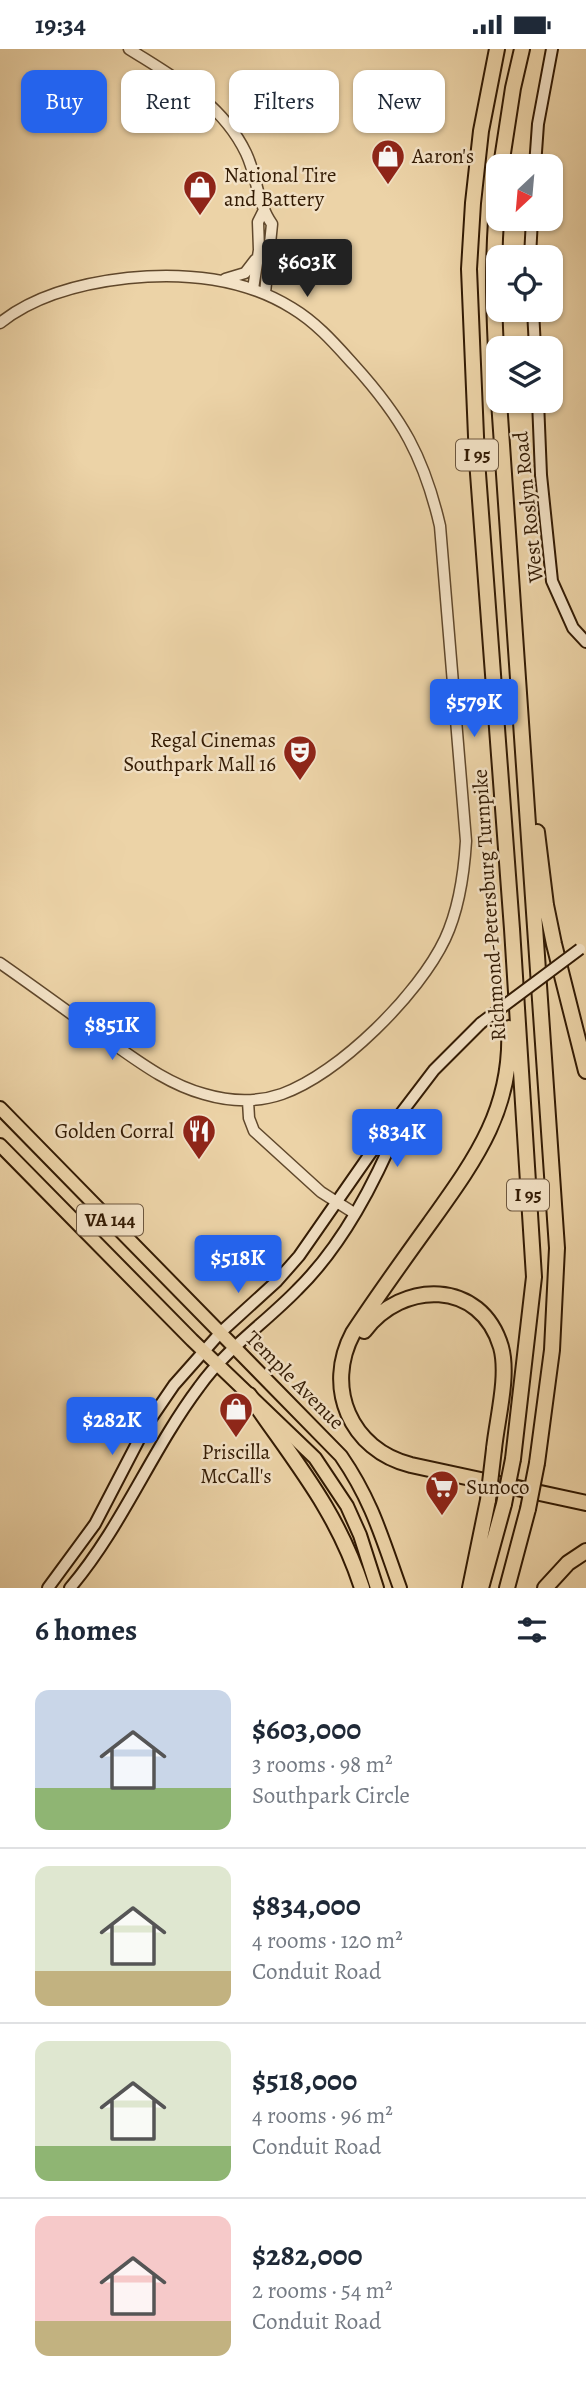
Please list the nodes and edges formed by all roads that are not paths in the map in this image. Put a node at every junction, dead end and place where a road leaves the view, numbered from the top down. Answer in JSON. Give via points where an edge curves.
{"nodes":[{"id":1,"x":129,"y":49,"type":"edge"},
{"id":2,"x":497,"y":49,"type":"edge"},
{"id":3,"x":522,"y":49,"type":"edge"},
{"id":4,"x":552,"y":49,"type":"edge"},
{"id":5,"x":503,"y":154,"type":"edge"},
{"id":6,"x":536,"y":154,"type":"edge"},
{"id":7,"x":263,"y":212,"type":"junction"},
{"id":8,"x":496,"y":231,"type":"edge"},
{"id":9,"x":260,"y":250,"type":"junction"},
{"id":10,"x":218,"y":281,"type":"junction"},
{"id":11,"x":253,"y":289,"type":"junction"},
{"id":12,"x":265,"y":293,"type":"junction"},
{"id":13,"x":0,"y":323,"type":"edge"},
{"id":14,"x":495,"y":336,"type":"edge"},
{"id":15,"x":500,"y":413,"type":"edge"},
{"id":16,"x":538,"y":413,"type":"edge"},
{"id":17,"x":586,"y":642,"type":"edge"},
{"id":18,"x":522,"y":734,"type":"junction"},
{"id":19,"x":512,"y":929,"type":"junction"},
{"id":20,"x":583,"y":946,"type":"edge"},
{"id":21,"x":0,"y":963,"type":"edge"},
{"id":22,"x":586,"y":1070,"type":"edge"},
{"id":23,"x":248,"y":1101,"type":"junction"},
{"id":24,"x":0,"y":1108,"type":"edge"},
{"id":25,"x":406,"y":1108,"type":"junction"},
{"id":26,"x":0,"y":1145,"type":"edge"},
{"id":27,"x":337,"y":1203,"type":"junction"},
{"id":28,"x":354,"y":1213,"type":"junction"},
{"id":29,"x":221,"y":1332,"type":"junction"},
{"id":30,"x":235,"y":1347,"type":"junction"},
{"id":31,"x":203,"y":1351,"type":"junction"},
{"id":32,"x":217,"y":1364,"type":"junction"},
{"id":33,"x":249,"y":1395,"type":"junction"},
{"id":34,"x":586,"y":1495,"type":"edge"},
{"id":35,"x":586,"y":1503,"type":"edge"},
{"id":36,"x":586,"y":1551,"type":"edge"},
{"id":37,"x":48,"y":1588,"type":"edge"},
{"id":38,"x":70,"y":1588,"type":"edge"},
{"id":39,"x":362,"y":1588,"type":"edge"},
{"id":40,"x":377,"y":1588,"type":"edge"},
{"id":41,"x":400,"y":1588,"type":"edge"},
{"id":42,"x":470,"y":1588,"type":"edge"},
{"id":43,"x":481,"y":1588,"type":"edge"},
{"id":44,"x":507,"y":1588,"type":"edge"},
{"id":45,"x":545,"y":1588,"type":"edge"}],
"edges":[{"from":1,"to":7,"type":"street","via":[[193,90],[223,117],[255,174]]},
{"from":2,"to":19,"type":"highway","name":"Richmond-Petersburg Turnpike","number":"I 95","via":[[473,203],[470,334]]},
{"from":3,"to":5,"type":"highway"},
{"from":4,"to":6,"type":"main road"},
{"from":7,"to":9,"type":"street","via":[[258,222]]},
{"from":7,"to":12,"type":"street","via":[[272,225]]},
{"from":8,"to":14,"type":"highway","name":"Richmond-Petersburg Turnpike","number":"I 95"},
{"from":9,"to":10,"type":"street","via":[[245,273]]},
{"from":9,"to":11,"type":"street"},
{"from":10,"to":11,"type":"street"},
{"from":10,"to":13,"type":"street","via":[[157,276],[99,282],[51,295]]},
{"from":11,"to":12,"type":"street"},
{"from":12,"to":23,"type":"street","via":[[328,335],[389,405],[421,463],[442,547],[466,841],[462,881],[449,929],[399,1007],[309,1081],[282,1094]]},
{"from":15,"to":18,"type":"highway","name":"Richmond-Petersburg Turnpike","number":"I 95"},
{"from":16,"to":17,"type":"main road","name":"West Roslyn Road","via":[[552,581],[573,628]]},
{"from":18,"to":22,"type":"highway","via":[[546,905]]},
{"from":18,"to":44,"type":"highway","name":"Richmond-Petersburg Turnpike","number":"I 95","bridge":true,"via":[[557,1248],[552,1350],[537,1463]]},
{"from":19,"to":35,"type":"highway","via":[[506,971],[509,1068],[495,1118],[466,1173],[353,1333],[342,1359],[341,1389],[360,1433],[391,1458]]},
{"from":19,"to":43,"type":"highway","name":"Richmond-Petersburg Turnpike","number":"I 95","bridge":true,"via":[[534,1277],[513,1459]]},
{"from":20,"to":25,"type":"main road","bridge":true,"via":[[481,1023],[434,1070]]},
{"from":21,"to":23,"type":"street","via":[[159,1075],[204,1094]]},
{"from":23,"to":27,"type":"street","via":[[254,1131]]},
{"from":24,"to":29,"type":"main road","name":"Temple Avenue","number":"VA 144"},
{"from":25,"to":27,"type":"main road"},
{"from":25,"to":28,"type":"main road","via":[[385,1159]]},
{"from":26,"to":31,"type":"main road","name":"Temple Avenue","number":"VA 144"},
{"from":27,"to":28,"type":"street"},
{"from":27,"to":29,"type":"main road","via":[[277,1281]]},
{"from":28,"to":30,"type":"main road","via":[[317,1270]]},
{"from":29,"to":30,"type":"main road","name":"Temple Avenue","number":"VA 144"},
{"from":29,"to":31,"type":"main road"},
{"from":30,"to":32,"type":"main road"},
{"from":30,"to":41,"type":"main road","name":"Temple Avenue","number":"VA 144","via":[[329,1441],[355,1476],[380,1527]]},
{"from":31,"to":32,"type":"main road","name":"Temple Avenue","number":"VA 144"},
{"from":31,"to":37,"type":"main road","via":[[155,1412],[95,1524]]},
{"from":32,"to":33,"type":"main road","name":"Temple Avenue","number":"VA 144"},
{"from":32,"to":38,"type":"main road","via":[[168,1430],[105,1540]]},
{"from":33,"to":39,"type":"highway","via":[[333,1517]]},
{"from":33,"to":40,"type":"main road","name":"Temple Avenue","number":"VA 144","via":[[306,1447],[340,1492]]},
{"from":34,"to":42,"type":"highway","bridge":true,"via":[[405,1456],[379,1441],[359,1416],[349,1374],[358,1341],[380,1313],[409,1297],[438,1294],[462,1300],[483,1316],[498,1338],[503,1358],[494,1449],[488,1500]]},
{"from":36,"to":45,"type":"highway"}]}
